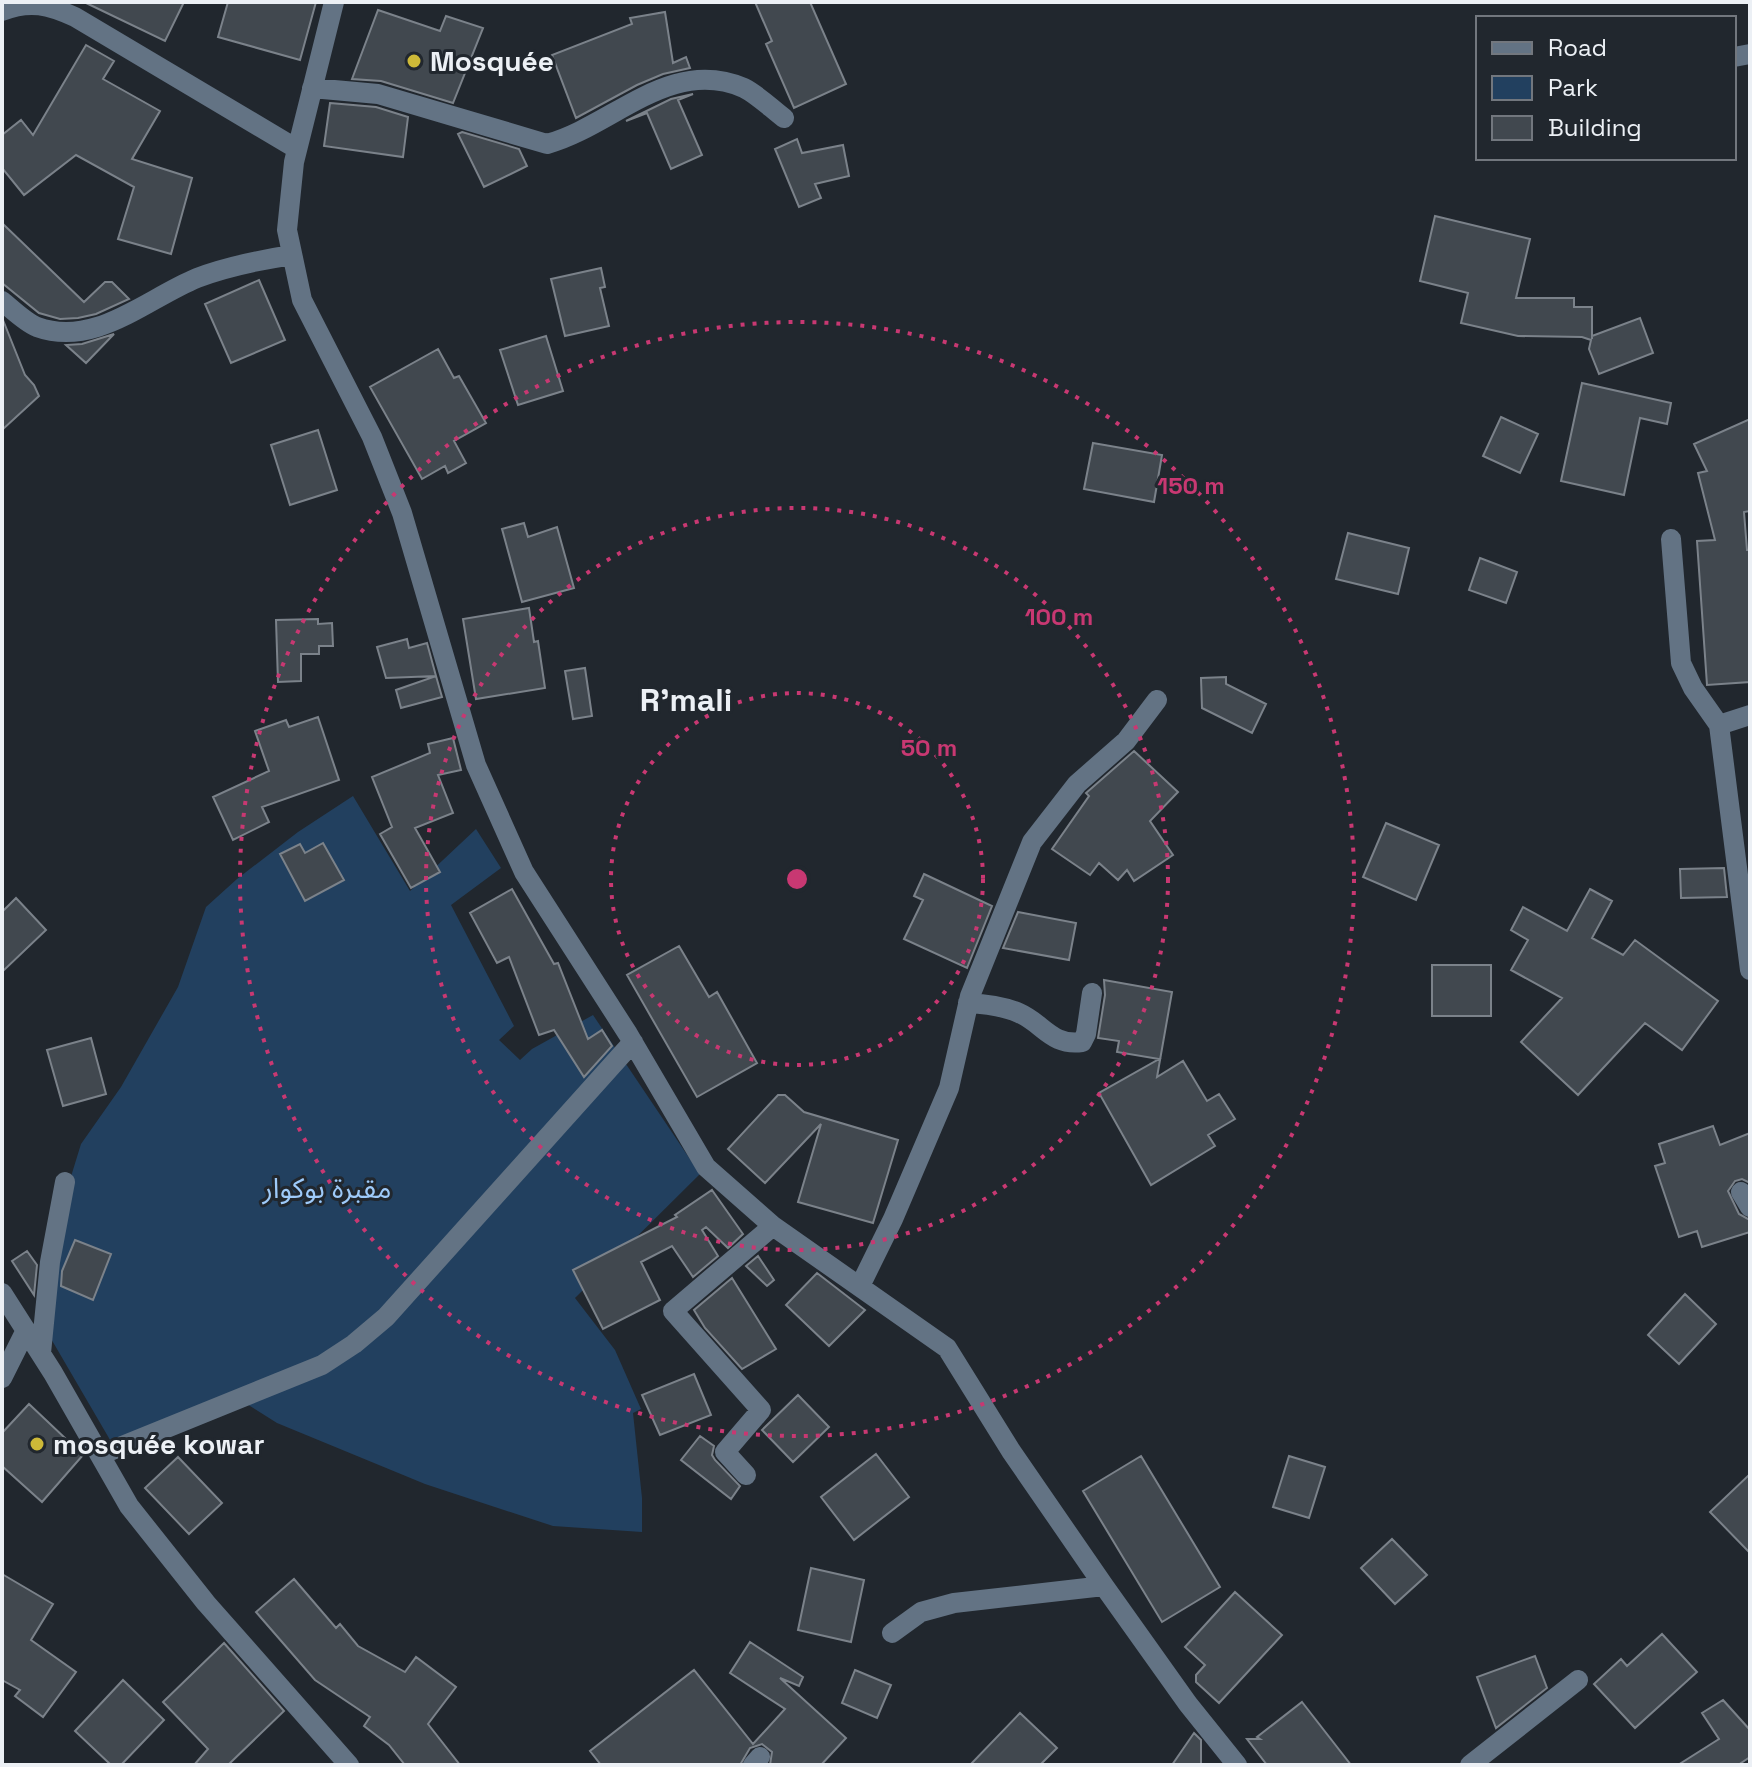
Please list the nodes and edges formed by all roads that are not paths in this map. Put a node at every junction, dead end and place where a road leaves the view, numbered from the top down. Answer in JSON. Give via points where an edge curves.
{"nodes":[{"id":1,"x":334,"y":2,"type":"edge"},
{"id":2,"x":2,"y":11,"type":"edge"},
{"id":3,"x":312,"y":88,"type":"junction"},
{"id":4,"x":784,"y":118,"type":"dead end"},
{"id":5,"x":297,"y":149,"type":"junction"},
{"id":6,"x":292,"y":255,"type":"junction"},
{"id":7,"x":2,"y":301,"type":"edge"},
{"id":8,"x":1671,"y":539,"type":"dead end"},
{"id":9,"x":1157,"y":700,"type":"dead end"},
{"id":10,"x":1750,"y":715,"type":"edge"},
{"id":11,"x":1719,"y":725,"type":"junction"},
{"id":12,"x":1750,"y":970,"type":"edge"},
{"id":13,"x":1092,"y":993,"type":"dead end"},
{"id":14,"x":968,"y":1003,"type":"junction"},
{"id":15,"x":633,"y":1042,"type":"junction"},
{"id":16,"x":65,"y":1182,"type":"dead end"},
{"id":17,"x":773,"y":1226,"type":"junction"},
{"id":18,"x":860,"y":1286,"type":"junction"},
{"id":19,"x":2,"y":1293,"type":"edge"},
{"id":20,"x":26,"y":1330,"type":"junction"},
{"id":21,"x":41,"y":1353,"type":"junction"},
{"id":22,"x":2,"y":1378,"type":"edge"},
{"id":23,"x":100,"y":1455,"type":"junction"},
{"id":24,"x":746,"y":1475,"type":"dead end"},
{"id":25,"x":1104,"y":1586,"type":"junction"},
{"id":26,"x":892,"y":1633,"type":"dead end"},
{"id":27,"x":1578,"y":1680,"type":"dead end"},
{"id":28,"x":340,"y":1762,"type":"edge"},
{"id":29,"x":1237,"y":1765,"type":"edge"},
{"id":30,"x":1470,"y":1765,"type":"edge"}],
"edges":[{"from":1,"to":3,"type":"street"},
{"from":2,"to":5,"type":"street","via":[[35,3],[75,17]]},
{"from":3,"to":4,"type":"street","via":[[378,94],[547,144],[681,82],[701,80],[745,89]]},
{"from":3,"to":5,"type":"street"},
{"from":5,"to":6,"type":"street","via":[[287,230]]},
{"from":6,"to":7,"type":"street","via":[[241,263],[196,279],[111,322],[71,334],[35,326]]},
{"from":6,"to":15,"type":"street","via":[[302,300],[372,437],[402,513],[476,765],[524,872]]},
{"from":8,"to":11,"type":"street","via":[[1681,663]]},
{"from":9,"to":14,"type":"street","via":[[1126,741],[1077,784],[1032,842]]},
{"from":10,"to":11,"type":"street"},
{"from":11,"to":12,"type":"street"},
{"from":13,"to":14,"type":"street","via":[[1086,1034],[1082,1042],[1069,1044],[1023,1015]]},
{"from":14,"to":18,"type":"street","via":[[949,1088]]},
{"from":15,"to":17,"type":"street","via":[[706,1167]]},
{"from":15,"to":23,"type":"street","via":[[386,1317],[354,1344],[322,1365]]},
{"from":16,"to":21,"type":"street"},
{"from":17,"to":18,"type":"street"},
{"from":17,"to":24,"type":"street","via":[[673,1311],[761,1410],[725,1452]]},
{"from":18,"to":25,"type":"street","via":[[947,1348]]},
{"from":19,"to":20,"type":"street"},
{"from":20,"to":21,"type":"street"},
{"from":20,"to":22,"type":"street"},
{"from":21,"to":23,"type":"street"},
{"from":23,"to":28,"type":"street","via":[[129,1506]]},
{"from":25,"to":26,"type":"street","via":[[954,1603],[921,1612]]},
{"from":25,"to":29,"type":"street"},
{"from":27,"to":30,"type":"street"}]}
